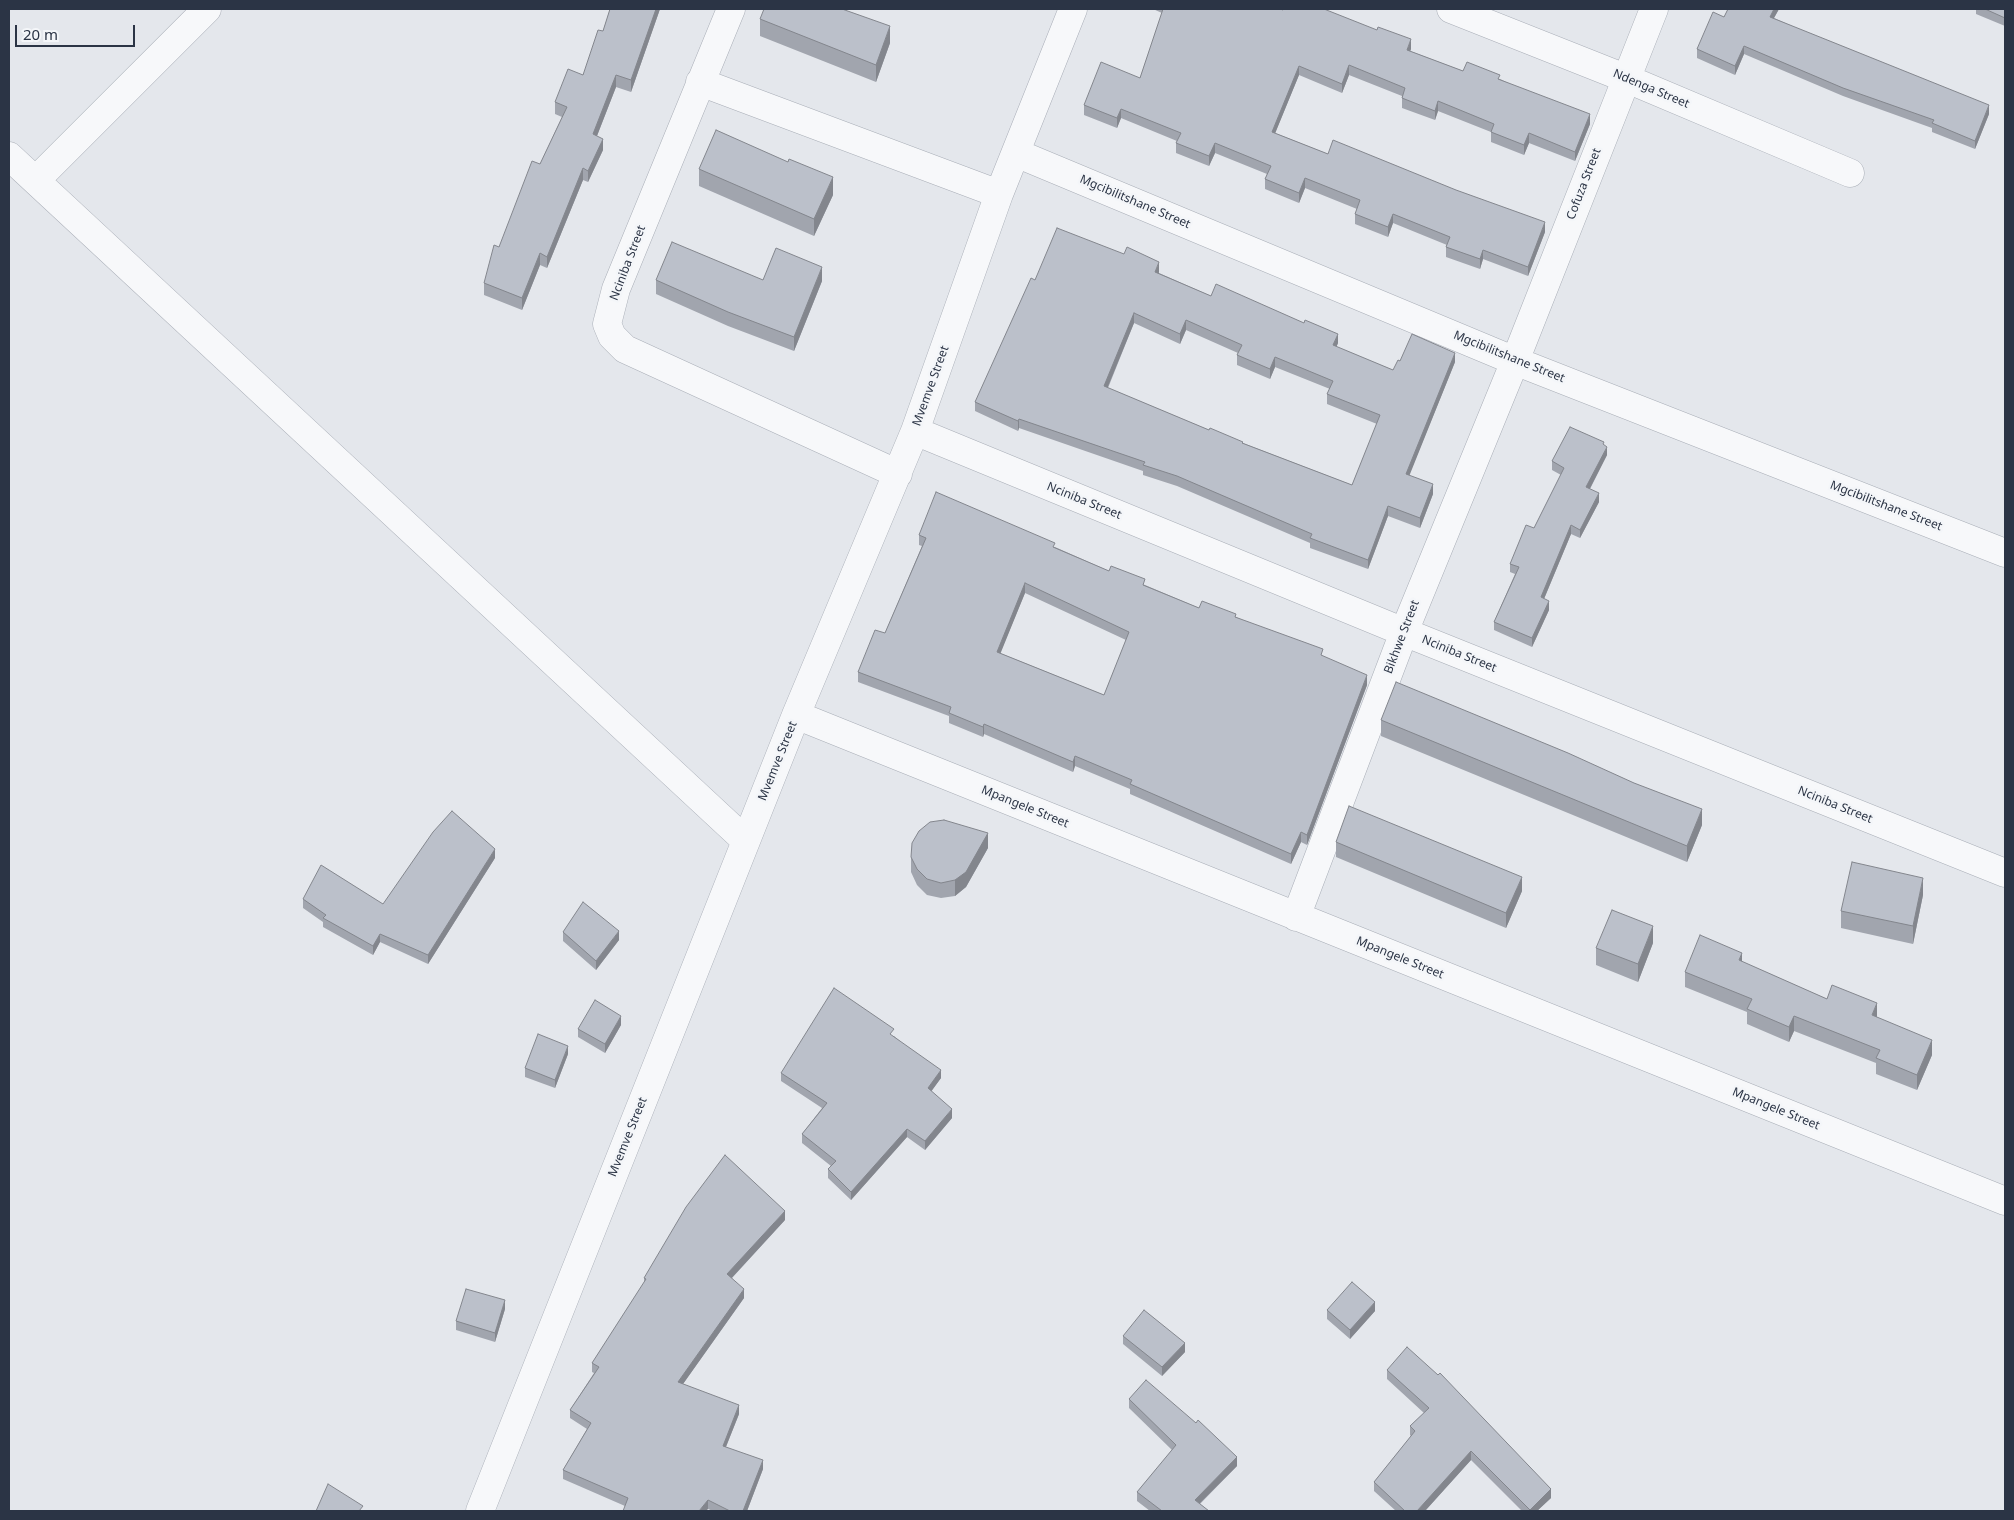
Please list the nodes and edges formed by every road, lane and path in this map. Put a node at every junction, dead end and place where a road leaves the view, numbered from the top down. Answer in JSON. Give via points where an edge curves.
{"nodes":[{"id":1,"x":207,"y":9,"type":"edge"},
{"id":2,"x":731,"y":9,"type":"edge"},
{"id":3,"x":1073,"y":9,"type":"edge"},
{"id":4,"x":1451,"y":9,"type":"edge"},
{"id":5,"x":1654,"y":9,"type":"edge"},
{"id":6,"x":1625,"y":78,"type":"junction"},
{"id":7,"x":700,"y":82,"type":"junction"},
{"id":8,"x":1016,"y":153,"type":"junction"},
{"id":9,"x":9,"y":156,"type":"edge"},
{"id":10,"x":1850,"y":173,"type":"dead end"},
{"id":11,"x":36,"y":180,"type":"junction"},
{"id":12,"x":999,"y":194,"type":"junction"},
{"id":13,"x":1516,"y":361,"type":"junction"},
{"id":14,"x":915,"y":431,"type":"junction"},
{"id":15,"x":898,"y":474,"type":"junction"},
{"id":16,"x":2005,"y":553,"type":"edge"},
{"id":17,"x":1404,"y":632,"type":"junction"},
{"id":18,"x":796,"y":715,"type":"junction"},
{"id":19,"x":746,"y":841,"type":"junction"},
{"id":20,"x":2005,"y":873,"type":"edge"},
{"id":21,"x":1296,"y":917,"type":"junction"},
{"id":22,"x":2005,"y":1201,"type":"edge"},
{"id":23,"x":480,"y":1511,"type":"edge"}],
"edges":[{"from":1,"to":11,"type":"street"},
{"from":2,"to":7,"type":"street","name":"Nciniba Street"},
{"from":3,"to":8,"type":"street","name":"Mvemve Street"},
{"from":4,"to":6,"type":"street","name":"Ndenga Street"},
{"from":5,"to":6,"type":"street","name":"Cofuza Street"},
{"from":6,"to":10,"type":"street","name":"Ndenga Street"},
{"from":6,"to":13,"type":"street","name":"Cofuza Street"},
{"from":7,"to":12,"type":"street"},
{"from":7,"to":15,"type":"street","name":"Nciniba Street","via":[[616,289],[607,324],[612,336],[625,349]]},
{"from":8,"to":12,"type":"street","name":"Mvemve Street"},
{"from":8,"to":13,"type":"street","name":"Mgcibilitshane Street"},
{"from":9,"to":11,"type":"street"},
{"from":11,"to":19,"type":"street"},
{"from":12,"to":14,"type":"street","name":"Mvemve Street"},
{"from":13,"to":16,"type":"street","name":"Mgcibilitshane Street"},
{"from":13,"to":17,"type":"street","name":"Bikhwe Street"},
{"from":14,"to":15,"type":"street","name":"Mvemve Street"},
{"from":14,"to":17,"type":"street","name":"Nciniba Street"},
{"from":15,"to":18,"type":"street","name":"Mvemve Street"},
{"from":17,"to":20,"type":"street","name":"Nciniba Street"},
{"from":17,"to":21,"type":"street","name":"Bikhwe Street"},
{"from":18,"to":19,"type":"street","name":"Mvemve Street"},
{"from":18,"to":21,"type":"street","name":"Mpangele Street"},
{"from":19,"to":23,"type":"street","name":"Mvemve Street"},
{"from":21,"to":22,"type":"street","name":"Mpangele Street"}]}
